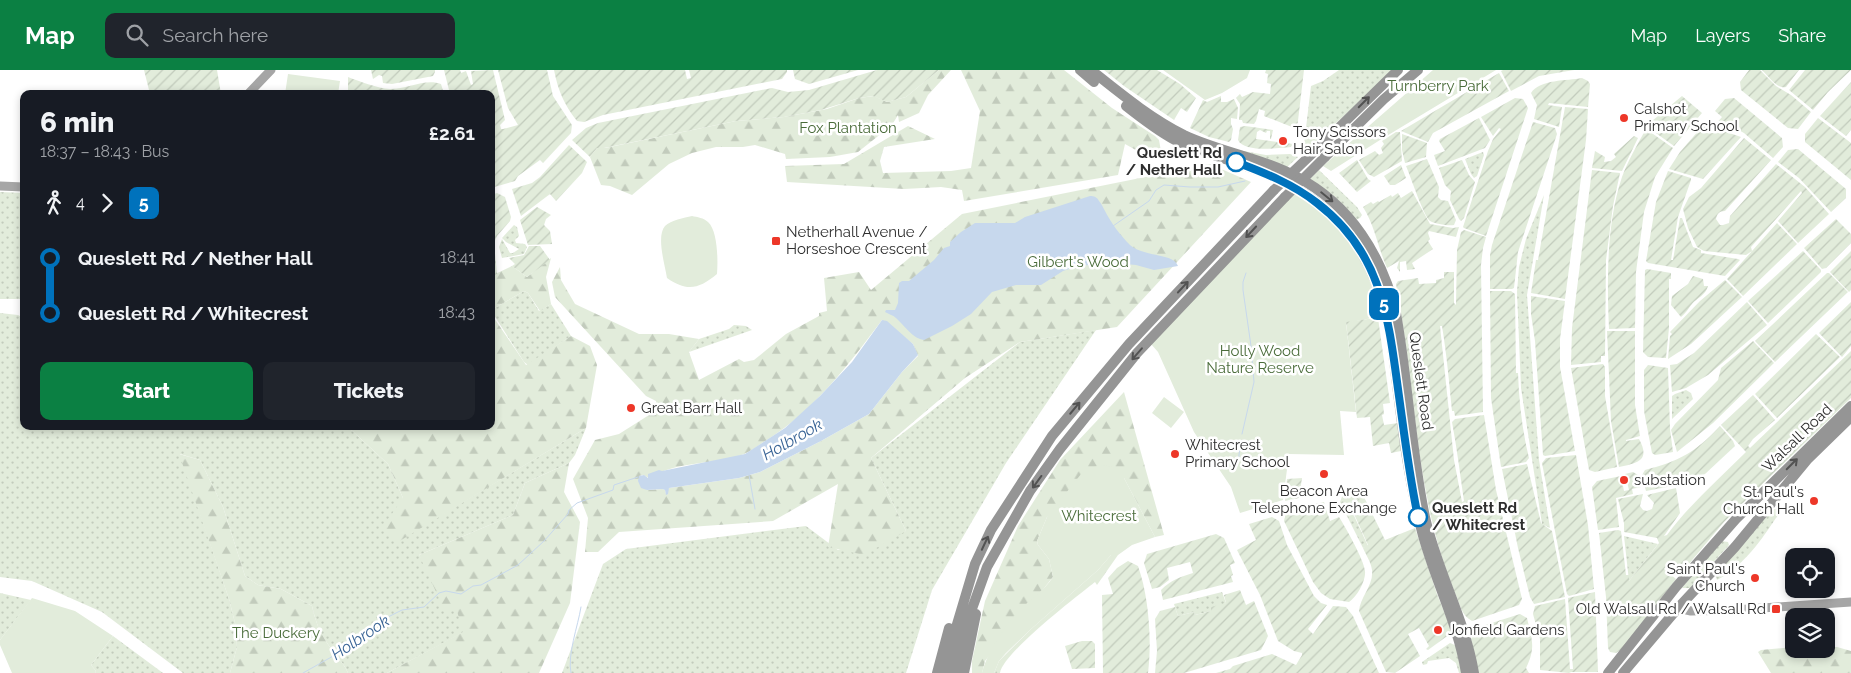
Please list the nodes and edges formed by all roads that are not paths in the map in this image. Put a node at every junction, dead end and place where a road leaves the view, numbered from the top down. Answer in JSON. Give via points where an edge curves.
{"nodes":[{"id":1,"x":271,"y":70,"type":"edge"},
{"id":2,"x":1080,"y":70,"type":"edge"},
{"id":3,"x":1091,"y":70,"type":"edge"},
{"id":4,"x":1398,"y":70,"type":"edge"},
{"id":5,"x":1418,"y":70,"type":"edge"},
{"id":6,"x":252,"y":90,"type":"edge"},
{"id":7,"x":0,"y":186,"type":"edge"},
{"id":8,"x":20,"y":187,"type":"edge"},
{"id":9,"x":1851,"y":406,"type":"edge"},
{"id":10,"x":1406,"y":409,"type":"junction"},
{"id":11,"x":1851,"y":417,"type":"edge"},
{"id":12,"x":1414,"y":473,"type":"junction"},
{"id":13,"x":1736,"y":519,"type":"junction"},
{"id":14,"x":1750,"y":528,"type":"junction"},
{"id":15,"x":1721,"y":537,"type":"junction"},
{"id":16,"x":1734,"y":547,"type":"junction"},
{"id":17,"x":975,"y":564,"type":"junction"},
{"id":18,"x":987,"y":567,"type":"junction"},
{"id":19,"x":1851,"y":602,"type":"edge"},
{"id":20,"x":1680,"y":605,"type":"junction"},
{"id":21,"x":1629,"y":647,"type":"junction"},
{"id":22,"x":937,"y":673,"type":"edge"},
{"id":23,"x":946,"y":673,"type":"edge"},
{"id":24,"x":954,"y":673,"type":"edge"},
{"id":25,"x":964,"y":673,"type":"edge"},
{"id":26,"x":1466,"y":673,"type":"edge"},
{"id":27,"x":1474,"y":673,"type":"edge"},
{"id":28,"x":1608,"y":673,"type":"edge"},
{"id":29,"x":1623,"y":673,"type":"edge"}],
"edges":[{"from":1,"to":6,"type":"main road"},
{"from":2,"to":10,"type":"highway","name":"Queslett Road","via":[[1159,130],[1200,150],[1287,183],[1316,202],[1347,231],[1371,269],[1383,298]]},
{"from":3,"to":10,"type":"highway","name":"Queslett Road","one_way":true,"via":[[1168,126],[1297,176],[1344,211],[1369,244],[1387,280],[1396,313]]},
{"from":17,"to":4,"type":"highway","one_way":true,"bridge":true,"via":[[990,530],[1052,436],[1130,344],[1274,190]]},
{"from":5,"to":18,"type":"highway","one_way":true,"bridge":true,"via":[[1325,156],[1137,353],[1030,491]]},
{"from":7,"to":8,"type":"main road"},
{"from":13,"to":9,"type":"highway","name":"Walsall Road","one_way":true},
{"from":10,"to":12,"type":"highway","name":"Queslett Road"},
{"from":11,"to":14,"type":"highway","name":"Walsall Road","via":[[1807,460]]},
{"from":12,"to":26,"type":"highway","name":"Queslett Road","via":[[1421,528],[1432,569],[1458,635]]},
{"from":12,"to":27,"type":"highway","name":"Queslett Road","via":[[1435,552],[1464,628]]},
{"from":13,"to":14,"type":"highway","via":[[1740,525]]},
{"from":13,"to":15,"type":"highway","name":"Walsall Road"},
{"from":14,"to":16,"type":"highway","name":"Walsall Road"},
{"from":15,"to":16,"type":"highway","via":[[1730,539]]},
{"from":15,"to":21,"type":"highway","name":"Walsall Road"},
{"from":16,"to":20,"type":"highway","name":"Walsall Road"},
{"from":17,"to":22,"type":"highway","via":[[954,612]]},
{"from":17,"to":23,"type":"highway"},
{"from":18,"to":24,"type":"highway","via":[[964,631]]},
{"from":18,"to":25,"type":"highway"},
{"from":19,"to":20,"type":"main road","via":[[1694,611]]},
{"from":20,"to":21,"type":"highway","via":[[1670,605]]},
{"from":20,"to":29,"type":"highway","name":"Walsall Road"},
{"from":21,"to":28,"type":"highway","name":"Walsall Road"}]}
